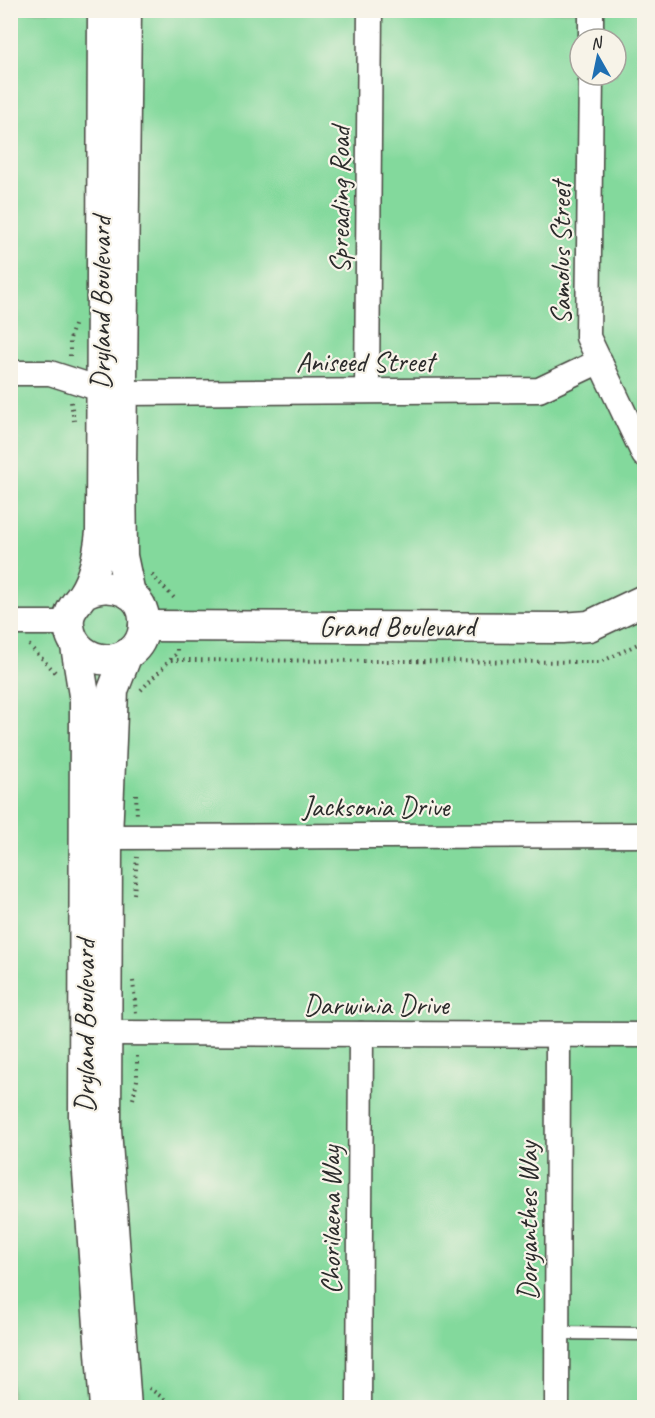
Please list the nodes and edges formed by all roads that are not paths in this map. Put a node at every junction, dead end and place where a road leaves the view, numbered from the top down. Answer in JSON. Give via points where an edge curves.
{"nodes":[{"id":1,"x":104,"y":10,"type":"edge"},
{"id":2,"x":126,"y":10,"type":"edge"},
{"id":3,"x":370,"y":10,"type":"edge"},
{"id":4,"x":591,"y":10,"type":"edge"},
{"id":5,"x":591,"y":27,"type":"edge"},
{"id":6,"x":591,"y":87,"type":"edge"},
{"id":7,"x":600,"y":361,"type":"junction"},
{"id":8,"x":10,"y":373,"type":"edge"},
{"id":9,"x":367,"y":390,"type":"junction"},
{"id":10,"x":111,"y":391,"type":"junction"},
{"id":11,"x":645,"y":455,"type":"edge"},
{"id":12,"x":83,"y":594,"type":"junction"},
{"id":13,"x":130,"y":594,"type":"junction"},
{"id":14,"x":645,"y":600,"type":"edge"},
{"id":15,"x":10,"y":623,"type":"edge"},
{"id":16,"x":144,"y":626,"type":"junction"},
{"id":17,"x":72,"y":634,"type":"junction"},
{"id":18,"x":128,"y":654,"type":"junction"},
{"id":19,"x":645,"y":835,"type":"edge"},
{"id":20,"x":107,"y":837,"type":"junction"},
{"id":21,"x":106,"y":1033,"type":"junction"},
{"id":22,"x":361,"y":1034,"type":"junction"},
{"id":23,"x":558,"y":1035,"type":"junction"},
{"id":24,"x":645,"y":1035,"type":"edge"},
{"id":25,"x":557,"y":1333,"type":"junction"},
{"id":26,"x":645,"y":1334,"type":"edge"},
{"id":27,"x":105,"y":1407,"type":"edge"},
{"id":28,"x":126,"y":1407,"type":"edge"},
{"id":29,"x":359,"y":1407,"type":"edge"},
{"id":30,"x":557,"y":1407,"type":"edge"}],
"edges":[{"from":1,"to":10,"type":"street","name":"Dryland Boulevard"},
{"from":2,"to":10,"type":"street","name":"Dryland Boulevard"},
{"from":3,"to":9,"type":"street","name":"Spreading Road"},
{"from":4,"to":5,"type":"street"},
{"from":6,"to":7,"type":"street","name":"Samolus Street","via":[[588,337]]},
{"from":7,"to":9,"type":"street","name":"Aniseed Street","via":[[539,390]]},
{"from":7,"to":11,"type":"street","name":"Samolus Street"},
{"from":8,"to":10,"type":"street","name":"Aniseed Street","via":[[50,373]]},
{"from":9,"to":10,"type":"street","name":"Aniseed Street"},
{"from":10,"to":12,"type":"street","name":"Dryland Boulevard","via":[[98,555]]},
{"from":10,"to":13,"type":"street","name":"Dryland Boulevard","via":[[122,556]]},
{"from":12,"to":13,"type":"street","via":[[102,586]]},
{"from":12,"to":17,"type":"street","via":[[76,602]]},
{"from":13,"to":16,"type":"street","via":[[141,608]]},
{"from":14,"to":16,"type":"street","name":"Grand Boulevard","via":[[589,626],[562,628]]},
{"from":15,"to":17,"type":"street"},
{"from":16,"to":18,"type":"street","via":[[138,644]]},
{"from":17,"to":18,"type":"street","via":[[83,653],[102,660]]},
{"from":17,"to":27,"type":"street","name":"Dryland Boulevard","via":[[85,701],[84,1117]]},
{"from":18,"to":20,"type":"street","name":"Dryland Boulevard","via":[[113,690]]},
{"from":19,"to":20,"type":"street","name":"Jacksonia Drive"},
{"from":20,"to":21,"type":"street","name":"Dryland Boulevard"},
{"from":21,"to":22,"type":"street","name":"Darwinia Drive"},
{"from":21,"to":28,"type":"street","name":"Dryland Boulevard","via":[[106,1129]]},
{"from":22,"to":23,"type":"street","name":"Darwinia Drive"},
{"from":22,"to":29,"type":"street","name":"Chorilaena Way"},
{"from":23,"to":24,"type":"street","name":"Darwinia Drive"},
{"from":23,"to":25,"type":"street","name":"Doryanthes Way"},
{"from":25,"to":26,"type":"lane"},
{"from":25,"to":30,"type":"street","name":"Doryanthes Way"}]}
